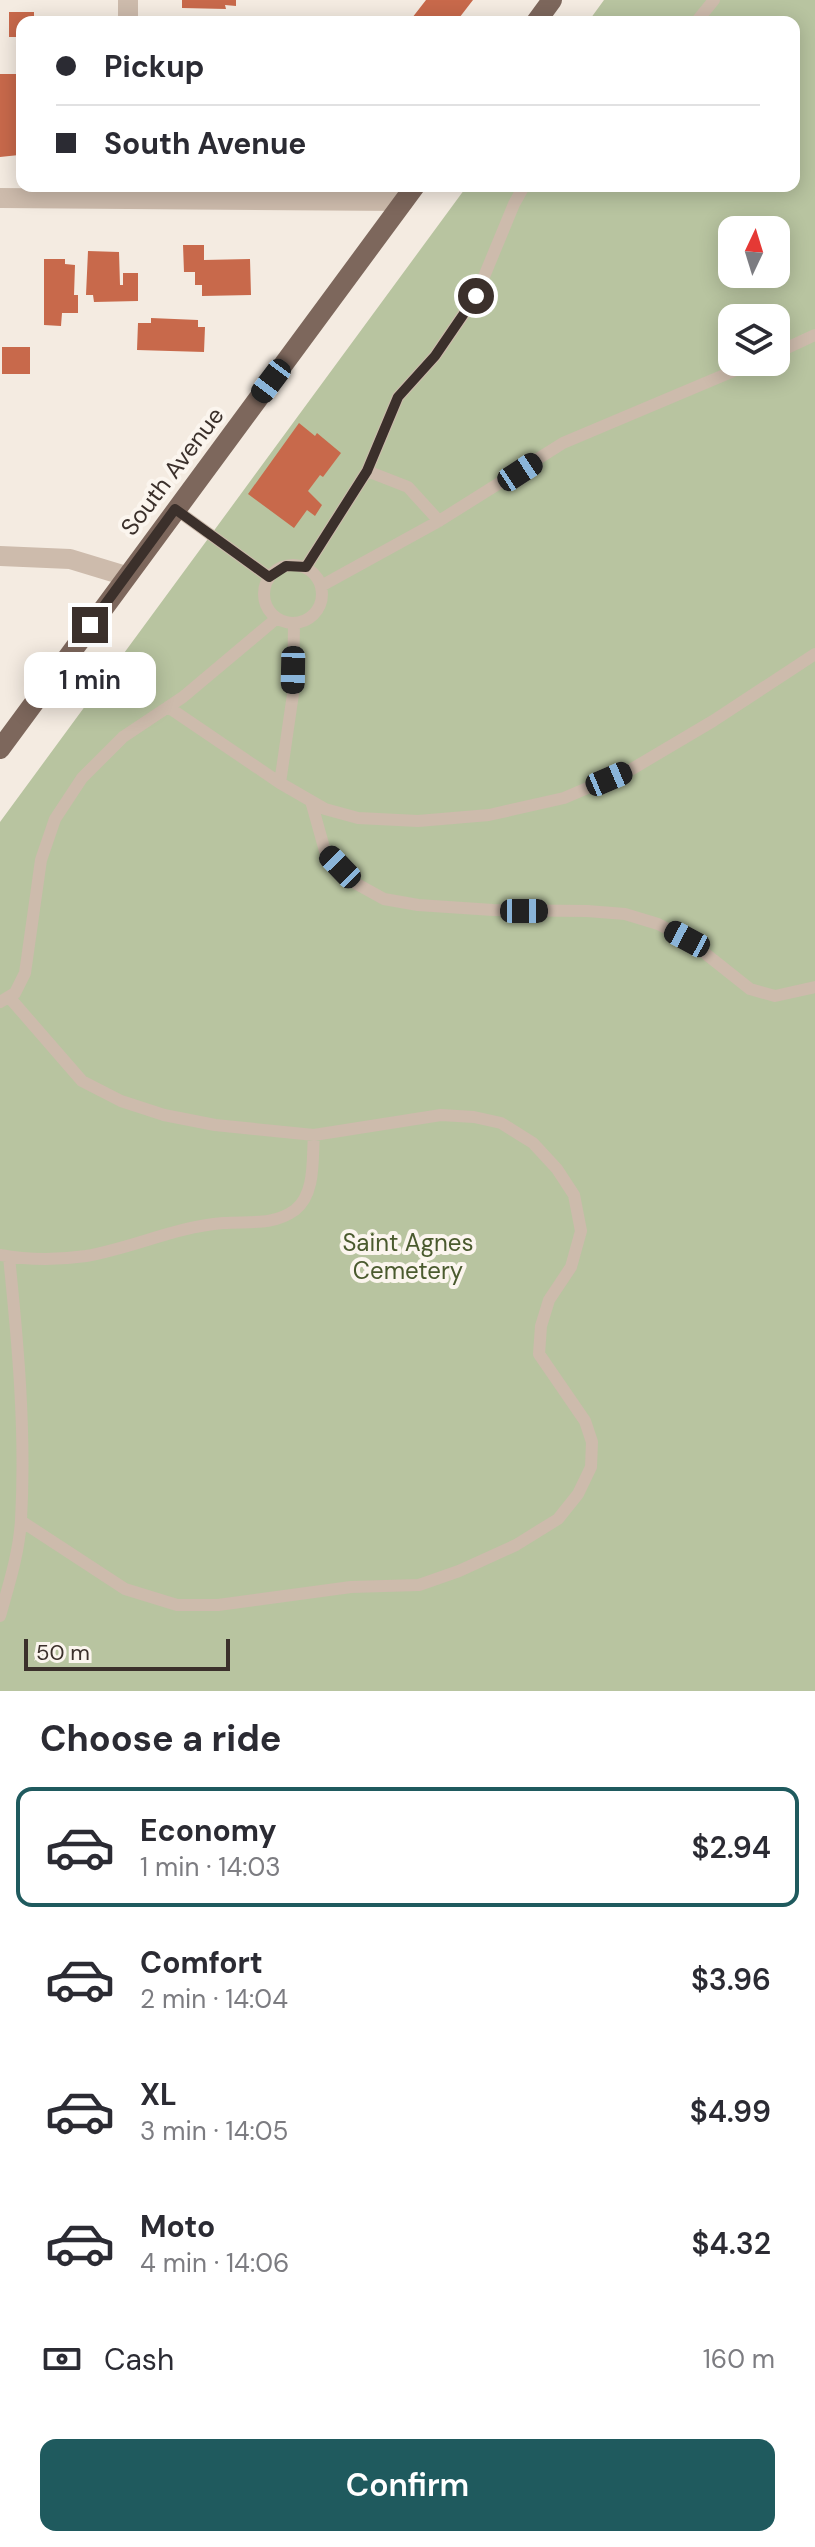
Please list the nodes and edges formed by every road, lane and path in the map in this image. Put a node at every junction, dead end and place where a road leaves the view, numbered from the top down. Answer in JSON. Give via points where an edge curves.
{"nodes":[{"id":1,"x":714,"y":0,"type":"edge"},
{"id":2,"x":701,"y":16,"type":"edge"},
{"id":3,"x":521,"y":192,"type":"edge"},
{"id":4,"x":124,"y":193,"type":"edge"},
{"id":5,"x":410,"y":193,"type":"edge"},
{"id":6,"x":0,"y":198,"type":"edge"},
{"id":7,"x":815,"y":335,"type":"edge"},
{"id":8,"x":790,"y":347,"type":"edge"},
{"id":9,"x":722,"y":376,"type":"edge"},
{"id":10,"x":367,"y":471,"type":"junction"},
{"id":11,"x":175,"y":509,"type":"junction"},
{"id":12,"x":439,"y":521,"type":"junction"},
{"id":13,"x":0,"y":556,"type":"edge"},
{"id":14,"x":306,"y":567,"type":"junction"},
{"id":15,"x":126,"y":576,"type":"junction"},
{"id":16,"x":269,"y":577,"type":"junction"},
{"id":17,"x":321,"y":586,"type":"junction"},
{"id":18,"x":277,"y":618,"type":"junction"},
{"id":19,"x":294,"y":623,"type":"junction"},
{"id":20,"x":815,"y":654,"type":"edge"},
{"id":21,"x":168,"y":707,"type":"junction"},
{"id":22,"x":0,"y":749,"type":"edge"},
{"id":23,"x":280,"y":783,"type":"junction"},
{"id":24,"x":311,"y":801,"type":"junction"},
{"id":25,"x":815,"y":987,"type":"edge"},
{"id":26,"x":4,"y":1000,"type":"edge"},
{"id":27,"x":314,"y":1135,"type":"junction"},
{"id":28,"x":5,"y":1256,"type":"edge"},
{"id":29,"x":21,"y":1521,"type":"junction"},
{"id":30,"x":0,"y":1616,"type":"edge"}],
"edges":[{"from":1,"to":2,"type":"lane"},
{"from":3,"to":10,"type":"lane","via":[[476,296],[435,356],[398,397]]},
{"from":4,"to":5,"type":"street"},
{"from":4,"to":6,"type":"street"},
{"from":5,"to":11,"type":"main road","name":"South Avenue"},
{"from":7,"to":8,"type":"lane"},
{"from":9,"to":12,"type":"lane","via":[[563,443]]},
{"from":10,"to":12,"type":"lane","via":[[408,487]]},
{"from":10,"to":14,"type":"lane"},
{"from":11,"to":15,"type":"main road","name":"South Avenue"},
{"from":11,"to":16,"type":"lane"},
{"from":12,"to":17,"type":"lane"},
{"from":13,"to":15,"type":"street","via":[[70,559]]},
{"from":14,"to":16,"type":"lane","via":[[286,566]]},
{"from":14,"to":17,"type":"lane"},
{"from":15,"to":22,"type":"main road","name":"South Avenue"},
{"from":16,"to":18,"type":"lane","via":[[265,603]]},
{"from":17,"to":19,"type":"lane","via":[[318,610]]},
{"from":18,"to":19,"type":"lane"},
{"from":18,"to":21,"type":"lane"},
{"from":19,"to":23,"type":"lane","via":[[293,694]]},
{"from":20,"to":24,"type":"lane","via":[[632,769],[564,798],[489,815],[418,821],[358,818]]},
{"from":21,"to":23,"type":"lane"},
{"from":21,"to":26,"type":"lane","via":[[123,737],[82,778],[55,819],[41,860],[25,973],[15,993]]},
{"from":23,"to":24,"type":"lane"},
{"from":24,"to":25,"type":"lane","via":[[325,851],[355,883],[384,899],[493,910],[625,914],[687,939],[750,989],[775,996]]},
{"from":26,"to":27,"type":"lane","via":[[82,1081],[121,1101],[215,1125]]},
{"from":27,"to":28,"type":"lane","via":[[312,1177],[305,1197],[298,1208],[272,1221],[171,1232],[87,1256]]},
{"from":27,"to":29,"type":"lane","via":[[441,1115],[474,1117],[501,1123],[533,1143],[557,1169],[574,1195],[581,1231],[571,1267],[549,1300],[539,1354],[585,1421],[592,1442],[591,1467],[578,1494],[558,1519],[516,1545],[419,1585],[351,1587],[218,1605],[177,1605],[125,1589]]},
{"from":28,"to":29,"type":"lane","via":[[21,1409]]},
{"from":29,"to":30,"type":"lane"}]}
